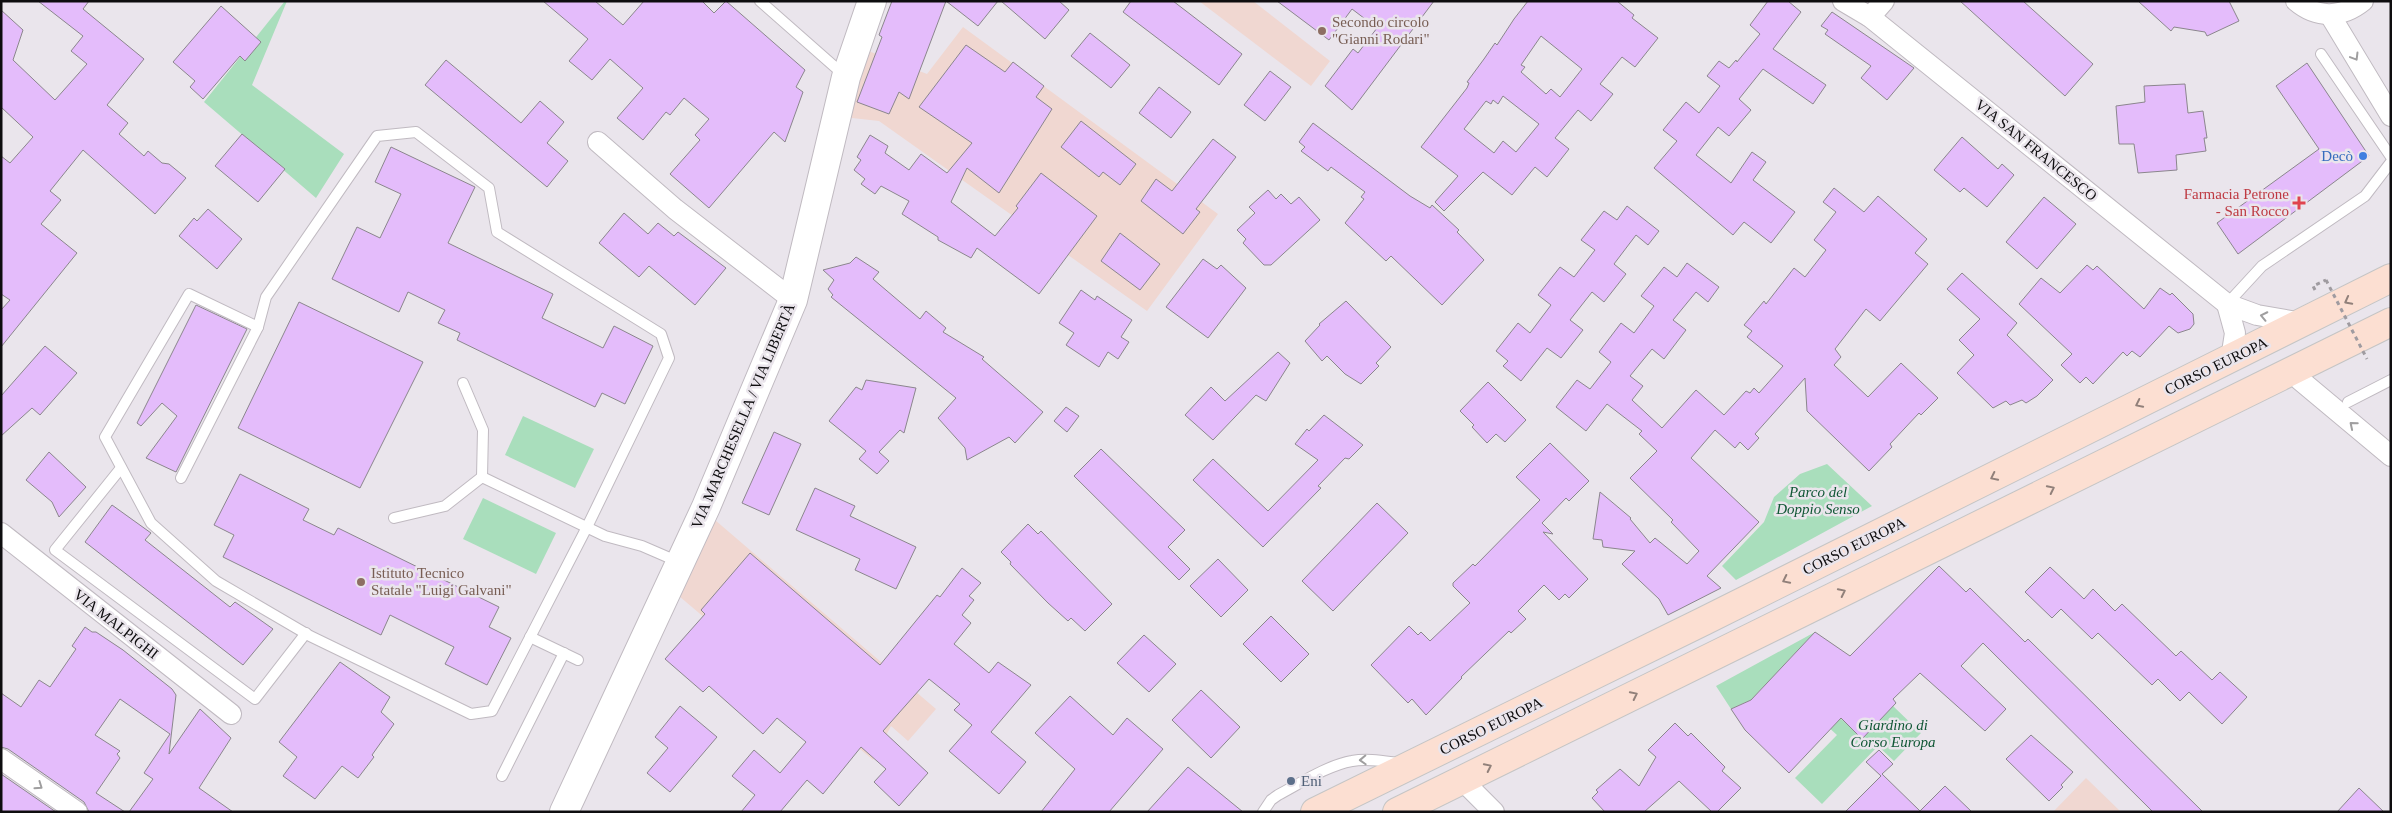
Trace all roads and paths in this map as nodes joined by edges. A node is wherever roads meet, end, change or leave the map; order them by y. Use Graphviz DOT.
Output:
graph roads {
  1 [pos="760,1"];
  2 [pos="872,1"];
  3 [pos="1842,1"];
  4 [pos="1884,1"];
  5 [pos="2296,1"];
  6 [pos="2363,1"];
  7 [pos="2330,15"];
  8 [pos="1870,17"];
  9 [pos="2321,54"];
  10 [pos="846,77"];
  11 [pos="2391,116"];
  12 [pos="598,142"];
  13 [pos="2391,157"];
  14 [pos="2391,162"];
  15 [pos="2391,278"];
  16 [pos="2326,280"];
  17 [pos="793,300"];
  18 [pos="2227,304"];
  19 [pos="2391,322"];
  20 [pos="2303,323"];
  21 [pos="258,327"];
  22 [pos="2231,359"];
  23 [pos="2367,359"];
  24 [pos="2295,368"];
  25 [pos="2391,380"];
  26 [pos="463,383"];
  27 [pos="2348,402"];
  28 [pos="2391,456"];
  29 [pos="121,468"];
  30 [pos="482,476"];
  31 [pos="181,478"];
  32 [pos="394,518"];
  33 [pos="587,527"];
  34 [pos="1,533"];
  35 [pos="680,563"];
  36 [pos="306,633"];
  37 [pos="530,637"];
  38 [pos="564,653"];
  39 [pos="578,660"];
  40 [pos="231,714"];
  41 [pos="1,759"];
  42 [pos="1411,765"];
  43 [pos="502,776"];
  44 [pos="1462,780"];
  45 [pos="77,812"];
  46 [pos="564,812"];
  47 [pos="1263,812"];
  48 [pos="1316,812"];
  49 [pos="1397,812"];
  50 [pos="1494,812"];
  1 -- 10 [label="lane"];
  2 -- 10 [label="street, VIA MARCHESELLA / VIA LIBERTÀ"];
  3 -- 8 [label="street, VIA SAN FRANCESCO"];
  4 -- 8 [label="street"];
  5 -- 7 [label="street"];
  6 -- 7 [label="street"];
  7 -- 11 [label="street, one-way"];
  8 -- 18 [label="street, VIA SAN FRANCESCO"];
  9 -- 13 [label="lane"];
  10 -- 17 [label="street, VIA MARCHESELLA / VIA LIBERTÀ"];
  12 -- 17 [label="street"];
  14 -- 18 [label="lane"];
  15 -- 20 [label="main road, CORSO EUROPA, one-way"];
  16 -- 23 [label="path, bridge"];
  17 -- 35 [label="street, VIA MARCHESELLA / VIA LIBERTÀ"];
  20 -- 18 [label="street, VIA SAN FRANCESCO, one-way"];
  18 -- 22 [label="street"];
  19 -- 24 [label="main road"];
  20 -- 22 [label="main road, CORSO EUROPA"];
  21 -- 29 [label="lane"];
  21 -- 31 [label="lane"];
  21 -- 33 [label="lane"];
  22 -- 42 [label="main road, CORSO EUROPA, one-way"];
  28 -- 24 [label="street, one-way"];
  44 -- 24 [label="main road, one-way"];
  25 -- 27 [label="lane"];
  26 -- 30 [label="lane"];
  29 -- 36 [label="lane"];
  29 -- 36 [label="lane"];
  30 -- 32 [label="lane"];
  30 -- 33 [label="lane"];
  33 -- 35 [label="lane"];
  33 -- 37 [label="lane"];
  34 -- 40 [label="street, VIA MALPIGHI"];
  35 -- 46 [label="street, VIA MARCHESELLA / VIA LIBERTÀ"];
  36 -- 37 [label="lane"];
  37 -- 38 [label="lane"];
  38 -- 39 [label="lane"];
  38 -- 43 [label="lane"];
  41 -- 45 [label="street, one-way"];
  42 -- 47 [label="lane, one-way"];
  42 -- 48 [label="main road, CORSO EUROPA"];
  44 -- 49 [label="main road"];
  44 -- 50 [label="street"];
}
